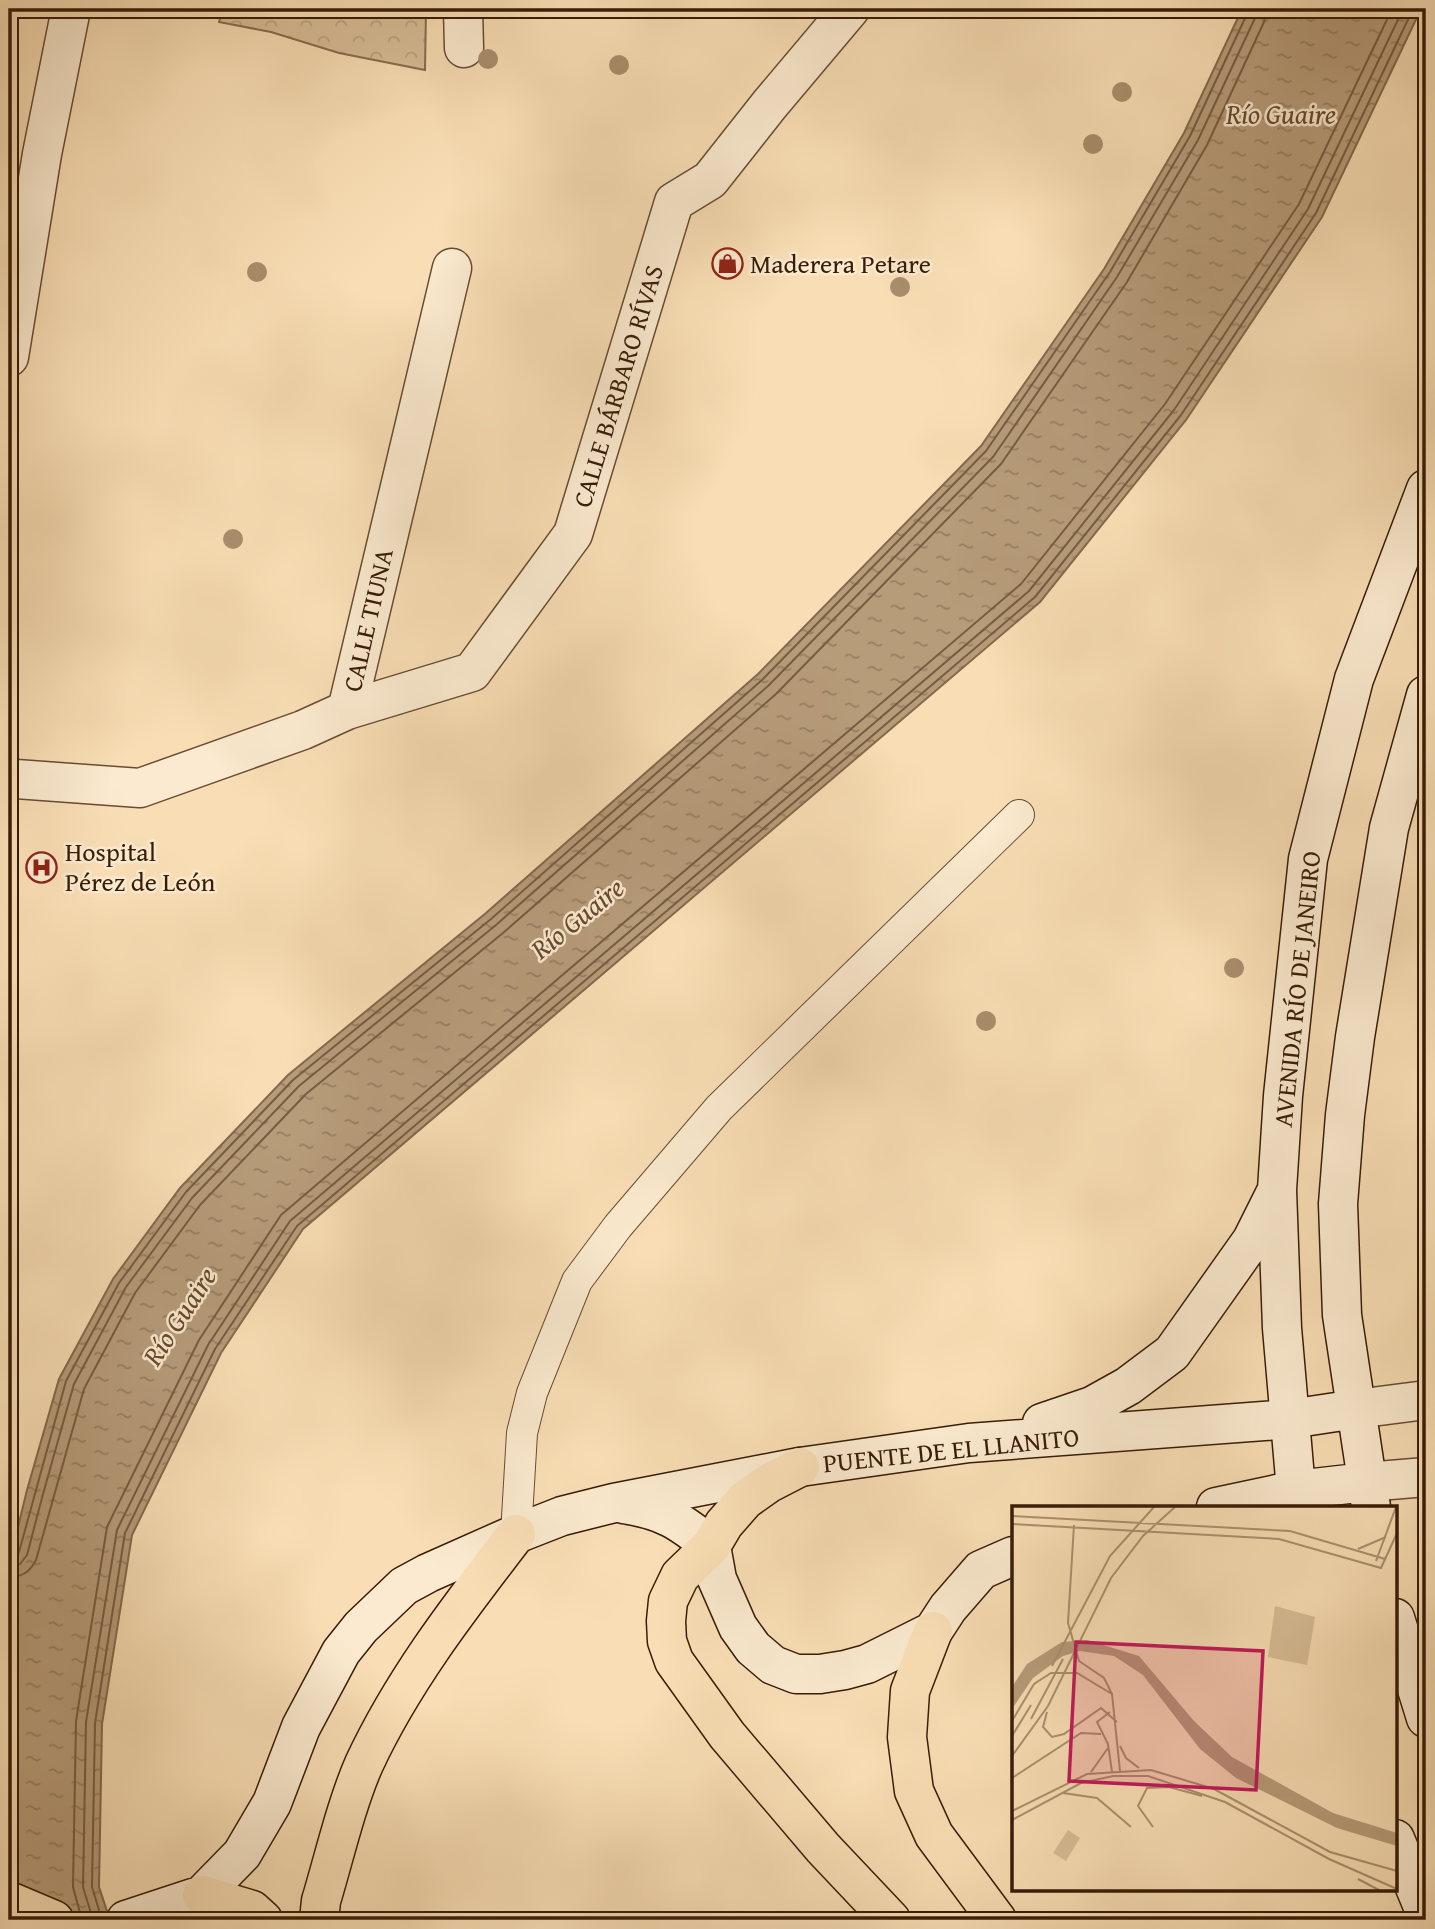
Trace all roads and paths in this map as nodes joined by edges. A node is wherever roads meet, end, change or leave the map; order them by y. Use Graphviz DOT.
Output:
graph roads {
  1 [pos="71,9"];
  2 [pos="463,9"];
  3 [pos="850,9"];
  4 [pos="464,48"];
  5 [pos="452,268"];
  6 [pos="9,357"];
  7 [pos="1426,489"];
  8 [pos="1426,695"];
  9 [pos="347,710"];
  10 [pos="9,777"];
  11 [pos="1019,815"];
  12 [pos="1277,1190"];
  13 [pos="1426,1400"];
  14 [pos="1356,1409"];
  15 [pos="1290,1419"];
  16 [pos="969,1443"];
  17 [pos="800,1467"];
  18 [pos="1426,1477"];
  19 [pos="1368,1495"];
  20 [pos="1298,1499"];
  21 [pos="614,1503"];
  22 [pos="1226,1506"];
  23 [pos="516,1534"];
  24 [pos="711,1545"];
  25 [pos="1012,1556"];
  26 [pos="1396,1621"];
  27 [pos="933,1631"];
  28 [pos="1426,1718"];
  29 [pos="1396,1841"];
  30 [pos="202,1895"];
  31 [pos="9,1901"];
  32 [pos="1426,1914"];
  33 [pos="54,1920"];
  34 [pos="127,1920"];
  35 [pos="263,1920"];
  36 [pos="319,1920"];
  37 [pos="891,1920"];
  38 [pos="997,1920"];
  1 -- 6 [label="street"];
  2 -- 4 [label="street"];
  3 -- 9 [label="street, CALLE BÁRBARO RÍVAS"];
  5 -- 9 [label="street, CALLE TIUNA"];
  7 -- 12 [label="street, AVENIDA RÍO DE JANEIRO"];
  8 -- 14 [label="street"];
  9 -- 10 [label="street, CALLE TIUNA"];
  11 -- 23 [label="lane"];
  12 -- 15 [label="street, AVENIDA RÍO DE JANEIRO"];
  12 -- 16 [label="street"];
  13 -- 14 [label="street, PUENTE DE EL LLANITO"];
  14 -- 15 [label="street, PUENTE DE EL LLANITO"];
  14 -- 19 [label="street"];
  15 -- 16 [label="street, PUENTE DE EL LLANITO"];
  15 -- 20 [label="street, AVENIDA RÍO DE JANEIRO"];
  16 -- 17 [label="street, PUENTE DE EL LLANITO"];
  17 -- 21 [label="street, PUENTE DE EL LLANITO"];
  17 -- 24 [label="highway"];
  18 -- 19 [label="street"];
  19 -- 20 [label="street"];
  20 -- 22 [label="street"];
  21 -- 23 [label="street, PUENTE DE EL LLANITO"];
  21 -- 24 [label="street, PUENTE DE EL LLANITO"];
  23 -- 30 [label="street, PUENTE DE EL LLANITO"];
  23 -- 36 [label="highway"];
  24 -- 27 [label="street"];
  24 -- 37 [label="highway"];
  25 -- 27 [label="street"];
  26 -- 28 [label="street"];
  27 -- 38 [label="highway"];
  29 -- 32 [label="street"];
  30 -- 34 [label="street, PUENTE DE EL LLANITO"];
  30 -- 35 [label="highway"];
  31 -- 33 [label="highway"];
}
